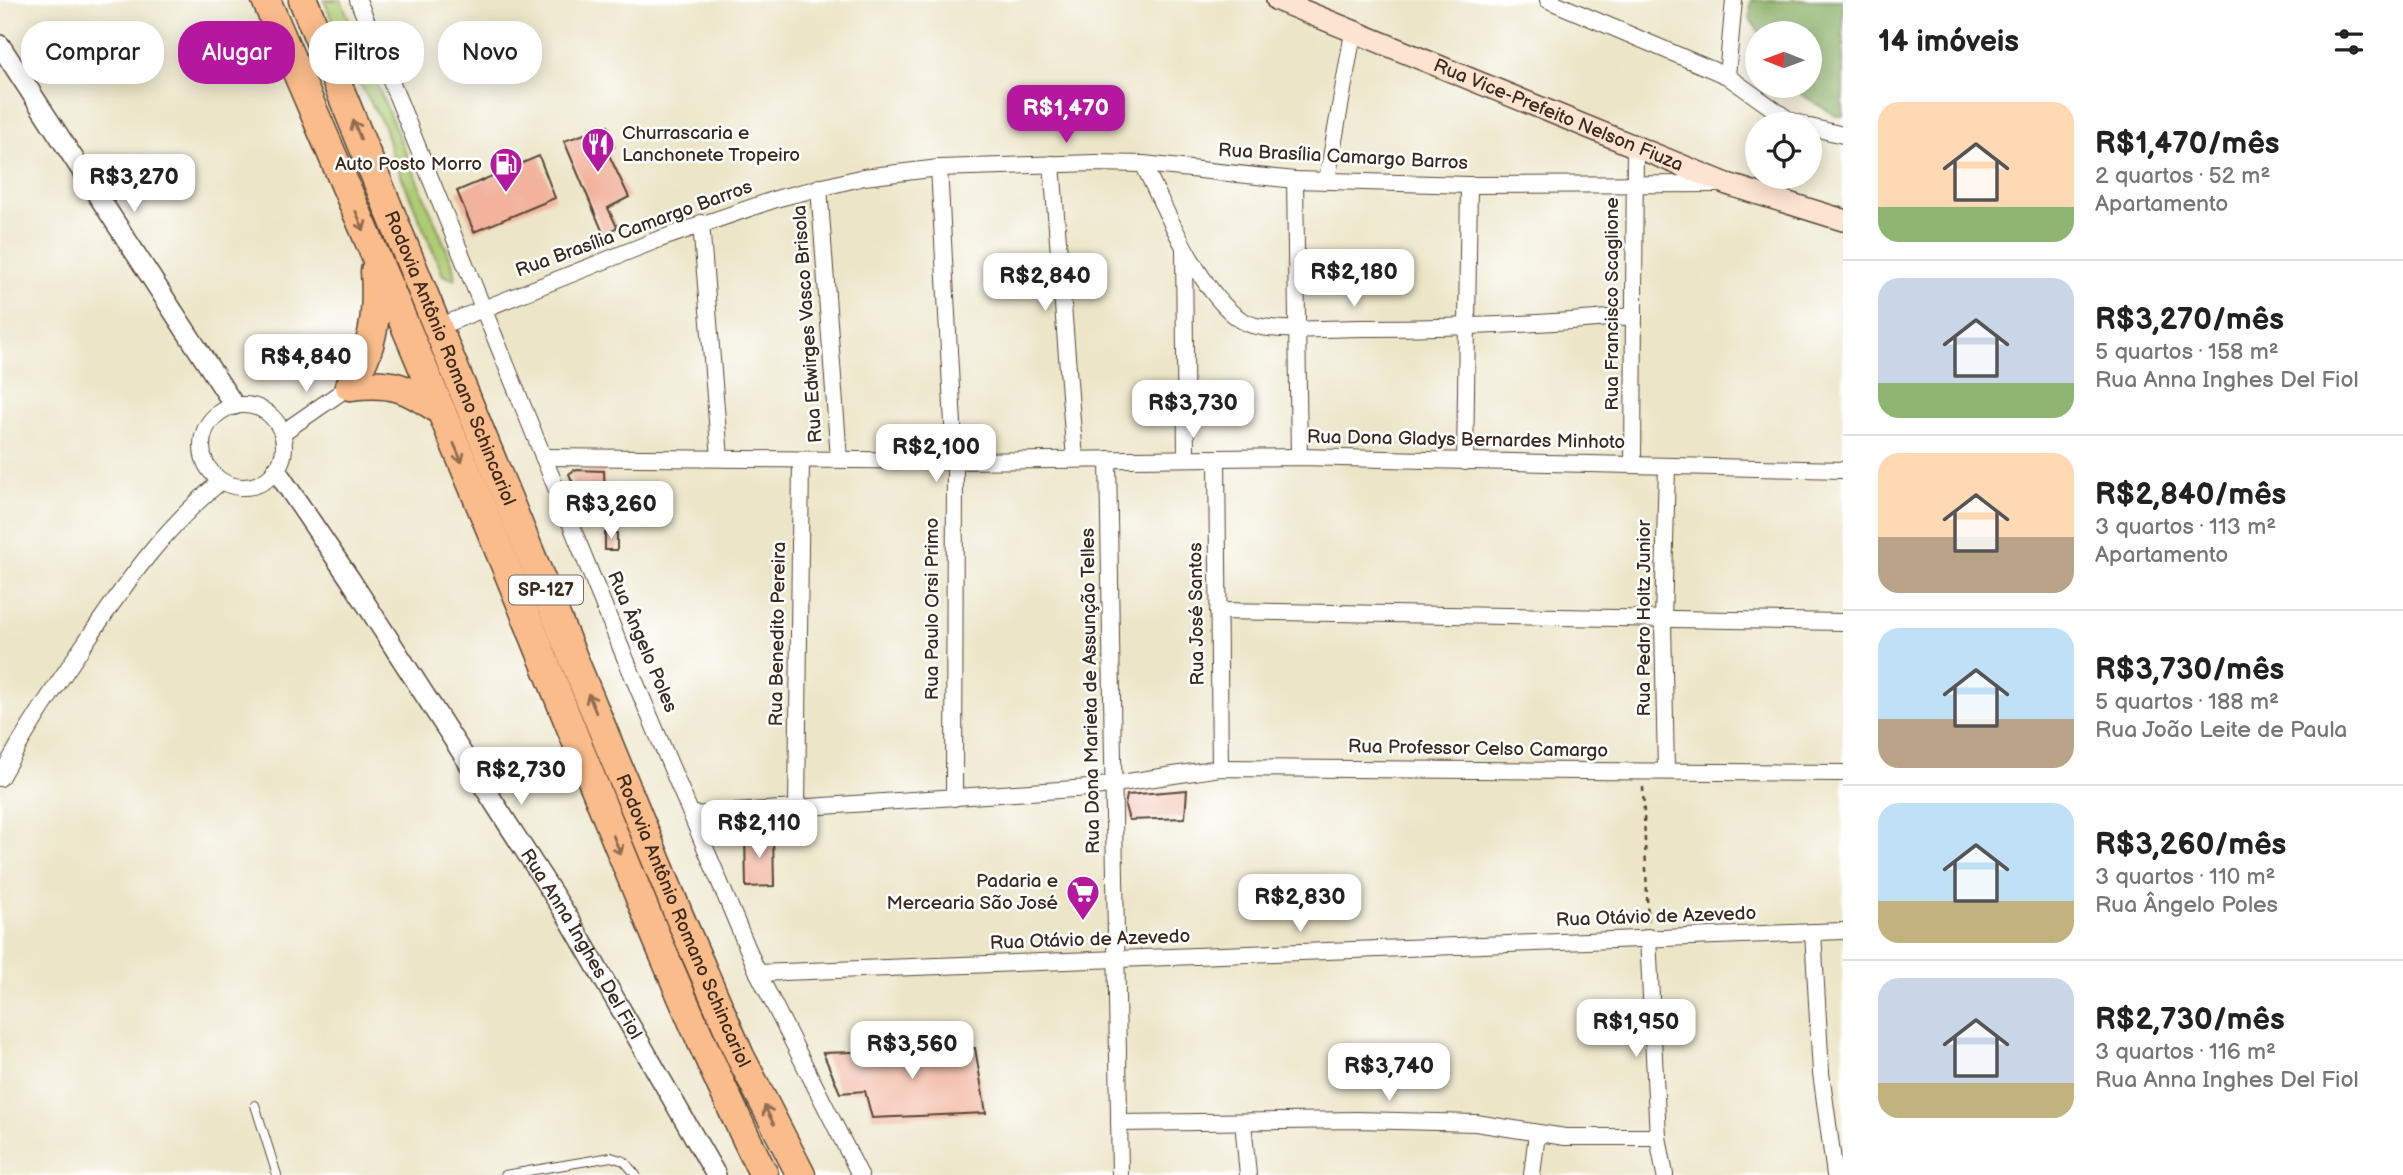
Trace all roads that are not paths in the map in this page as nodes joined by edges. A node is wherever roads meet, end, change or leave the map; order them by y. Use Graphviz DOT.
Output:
graph roads {
  1 [pos="266,0"];
  2 [pos="303,0"];
  3 [pos="358,0"];
  4 [pos="1548,0"];
  5 [pos="1734,0"];
  6 [pos="1287,2"];
  7 [pos="1353,33"];
  8 [pos="0,45"];
  9 [pos="1727,76"];
  10 [pos="1778,112"];
  11 [pos="1822,130"];
  12 [pos="1843,135"];
  13 [pos="1635,147"];
  14 [pos="1052,164"];
  15 [pos="1143,164"];
  16 [pos="939,168"];
  17 [pos="1294,180"];
  18 [pos="1327,180"];
  19 [pos="1633,184"];
  20 [pos="1700,184"];
  21 [pos="1727,184"];
  22 [pos="1469,185"];
  23 [pos="819,187"];
  24 [pos="1843,220"];
  25 [pos="701,223"];
  26 [pos="1184,248"];
  27 [pos="374,254"];
  28 [pos="484,308"];
  29 [pos="1634,316"];
  30 [pos="438,327"];
  31 [pos="1297,328"];
  32 [pos="1467,328"];
  33 [pos="350,386"];
  34 [pos="234,405"];
  35 [pos="441,411"];
  36 [pos="282,433"];
  37 [pos="543,457"];
  38 [pos="1299,457"];
  39 [pos="720,458"];
  40 [pos="1186,458"];
  41 [pos="839,459"];
  42 [pos="1075,459"];
  43 [pos="1108,459"];
  44 [pos="1217,459"];
  45 [pos="801,460"];
  46 [pos="954,461"];
  47 [pos="1465,461"];
  48 [pos="1633,466"];
  49 [pos="1667,466"];
  50 [pos="276,470"];
  51 [pos="1843,470"];
  52 [pos="221,481"];
  53 [pos="1218,611"];
  54 [pos="1663,621"];
  55 [pos="1843,622"];
  56 [pos="1220,768"];
  57 [pos="1666,771"];
  58 [pos="1843,773"];
  59 [pos="0,778"];
  60 [pos="1113,784"];
  61 [pos="954,798"];
  62 [pos="797,808"];
  63 [pos="692,815"];
  64 [pos="1843,931"];
  65 [pos="1813,932"];
  66 [pos="1648,937"];
  67 [pos="1116,960"];
  68 [pos="758,973"];
  69 [pos="255,1105"];
  70 [pos="1243,1122"];
  71 [pos="1119,1123"];
  72 [pos="1537,1133"];
  73 [pos="1658,1137"];
  74 [pos="755,1169"];
  75 [pos="277,1175"];
  76 [pos="505,1175"];
  77 [pos="636,1175"];
  78 [pos="716,1175"];
  79 [pos="801,1175"];
  80 [pos="860,1175"];
  81 [pos="1120,1175"];
  82 [pos="1248,1175"];
  83 [pos="1532,1175"];
  84 [pos="1665,1175"];
  85 [pos="1835,1175"];
  1 -- 27 [label="highway, Rodovia Antônio Romano Schincariol / SP-127, one-way"];
  30 -- 2 [label="highway, Rodovia Antônio Romano Schincariol / SP-127, one-way"];
  3 -- 28 [label="street, Rua Ângelo Poles"];
  4 -- 9 [label="street"];
  5 -- 9 [label="street"];
  6 -- 7 [label="main road, Rua Vice-Prefeito Nelson Fiuza"];
  7 -- 13 [label="main road, Rua Vice-Prefeito Nelson Fiuza"];
  7 -- 18 [label="street"];
  8 -- 34 [label="street"];
  9 -- 10 [label="street"];
  11 -- 12 [label="street"];
  13 -- 19 [label="street, Rua Francisco Scaglione"];
  13 -- 20 [label="street"];
  13 -- 21 [label="main road, Rua Vice-Prefeito Nelson Fiuza"];
  14 -- 15 [label="street, Rua Brasília Camargo Barros"];
  14 -- 16 [label="street, Rua Brasília Camargo Barros"];
  14 -- 42 [label="street"];
  15 -- 17 [label="street, Rua Brasília Camargo Barros"];
  15 -- 26 [label="street"];
  16 -- 23 [label="street, Rua Brasília Camargo Barros"];
  16 -- 46 [label="street, Rua Paulo Orsi Primo"];
  17 -- 18 [label="street, Rua Brasília Camargo Barros"];
  17 -- 31 [label="street"];
  18 -- 22 [label="street, Rua Brasília Camargo Barros"];
  19 -- 20 [label="street, Rua Brasília Camargo Barros"];
  19 -- 22 [label="street, Rua Brasília Camargo Barros"];
  19 -- 29 [label="street, Rua Francisco Scaglione"];
  20 -- 21 [label="street, Rua Brasília Camargo Barros"];
  21 -- 24 [label="main road, Rua Vice-Prefeito Nelson Fiuza"];
  22 -- 32 [label="street"];
  23 -- 25 [label="street, Rua Brasília Camargo Barros"];
  23 -- 41 [label="street, Rua Edwirges Vasco Brisola"];
  25 -- 28 [label="street, Rua Brasília Camargo Barros"];
  25 -- 39 [label="street"];
  26 -- 31 [label="street"];
  26 -- 40 [label="street"];
  27 -- 33 [label="highway"];
  27 -- 35 [label="highway, Rodovia Antônio Romano Schincariol / SP-127"];
  28 -- 30 [label="street, Rua Brasília Camargo Barros"];
  28 -- 37 [label="street, Rua Ângelo Poles"];
  29 -- 32 [label="street"];
  29 -- 48 [label="street, Rua Francisco Scaglione"];
  79 -- 30 [label="highway, Rodovia Antônio Romano Schincariol / SP-127, one-way"];
  31 -- 32 [label="street"];
  31 -- 38 [label="street"];
  32 -- 47 [label="street"];
  33 -- 35 [label="highway"];
  33 -- 36 [label="street"];
  34 -- 36 [label="street"];
  34 -- 52 [label="street"];
  35 -- 74 [label="highway, Rodovia Antônio Romano Schincariol / SP-127, one-way"];
  36 -- 50 [label="street"];
  37 -- 39 [label="street, Rua Dona Gladys Bernardes Minhoto"];
  37 -- 63 [label="street, Rua Ângelo Poles"];
  38 -- 44 [label="street, Rua Dona Gladys Bernardes Minhoto"];
  38 -- 47 [label="street, Rua Dona Gladys Bernardes Minhoto"];
  39 -- 45 [label="street, Rua Dona Gladys Bernardes Minhoto"];
  40 -- 43 [label="street, Rua Dona Gladys Bernardes Minhoto"];
  40 -- 44 [label="street, Rua Dona Gladys Bernardes Minhoto"];
  41 -- 45 [label="street, Rua Dona Gladys Bernardes Minhoto"];
  41 -- 46 [label="street, Rua Dona Gladys Bernardes Minhoto"];
  42 -- 43 [label="street, Rua Dona Gladys Bernardes Minhoto"];
  42 -- 46 [label="street, Rua Dona Gladys Bernardes Minhoto"];
  43 -- 60 [label="street, Rua Dona Marieta de Assunção Telles"];
  44 -- 53 [label="street, Rua José Santos"];
  45 -- 62 [label="street, Rua Benedito Pereira"];
  46 -- 61 [label="street, Rua Paulo Orsi Primo"];
  47 -- 48 [label="street, Rua Dona Gladys Bernardes Minhoto"];
  48 -- 49 [label="street, Rua Dona Gladys Bernardes Minhoto"];
  49 -- 51 [label="street, Rua Dona Gladys Bernardes Minhoto"];
  49 -- 54 [label="street, Rua Pedro Holtz Junior"];
  50 -- 52 [label="street"];
  50 -- 78 [label="street, Rua Anna Inghes Del Fiol"];
  52 -- 59 [label="street"];
  53 -- 54 [label="street"];
  53 -- 56 [label="street, Rua José Santos"];
  54 -- 55 [label="street"];
  54 -- 57 [label="street, Rua Pedro Holtz Junior"];
  56 -- 57 [label="street, Rua Professor Celso Camargo"];
  56 -- 60 [label="street, Rua Professor Celso Camargo"];
  57 -- 58 [label="street, Rua Professor Celso Camargo"];
  60 -- 61 [label="street, Rua Professor Celso Camargo"];
  60 -- 67 [label="street, Rua Dona Marieta de Assunção Telles"];
  61 -- 62 [label="street, Rua Professor Celso Camargo"];
  62 -- 63 [label="street, Rua Professor Celso Camargo"];
  63 -- 68 [label="street, Rua Ângelo Poles"];
  64 -- 65 [label="street, Rua Otávio de Azevedo"];
  65 -- 66 [label="street, Rua Otávio de Azevedo"];
  65 -- 85 [label="street"];
  66 -- 67 [label="street, Rua Otávio de Azevedo"];
  66 -- 73 [label="street"];
  67 -- 68 [label="street, Rua Otávio de Azevedo"];
  67 -- 71 [label="street, Rua Dona Marieta de Assunção Telles"];
  68 -- 80 [label="street, Rua Ângelo Poles"];
  69 -- 75 [label="lane"];
  70 -- 71 [label="street"];
  70 -- 72 [label="street"];
  70 -- 82 [label="street"];
  71 -- 81 [label="street, Rua Dona Marieta de Assunção Telles"];
  72 -- 73 [label="street"];
  72 -- 83 [label="street"];
  73 -- 84 [label="street"];
  76 -- 77 [label="lane"];
}
